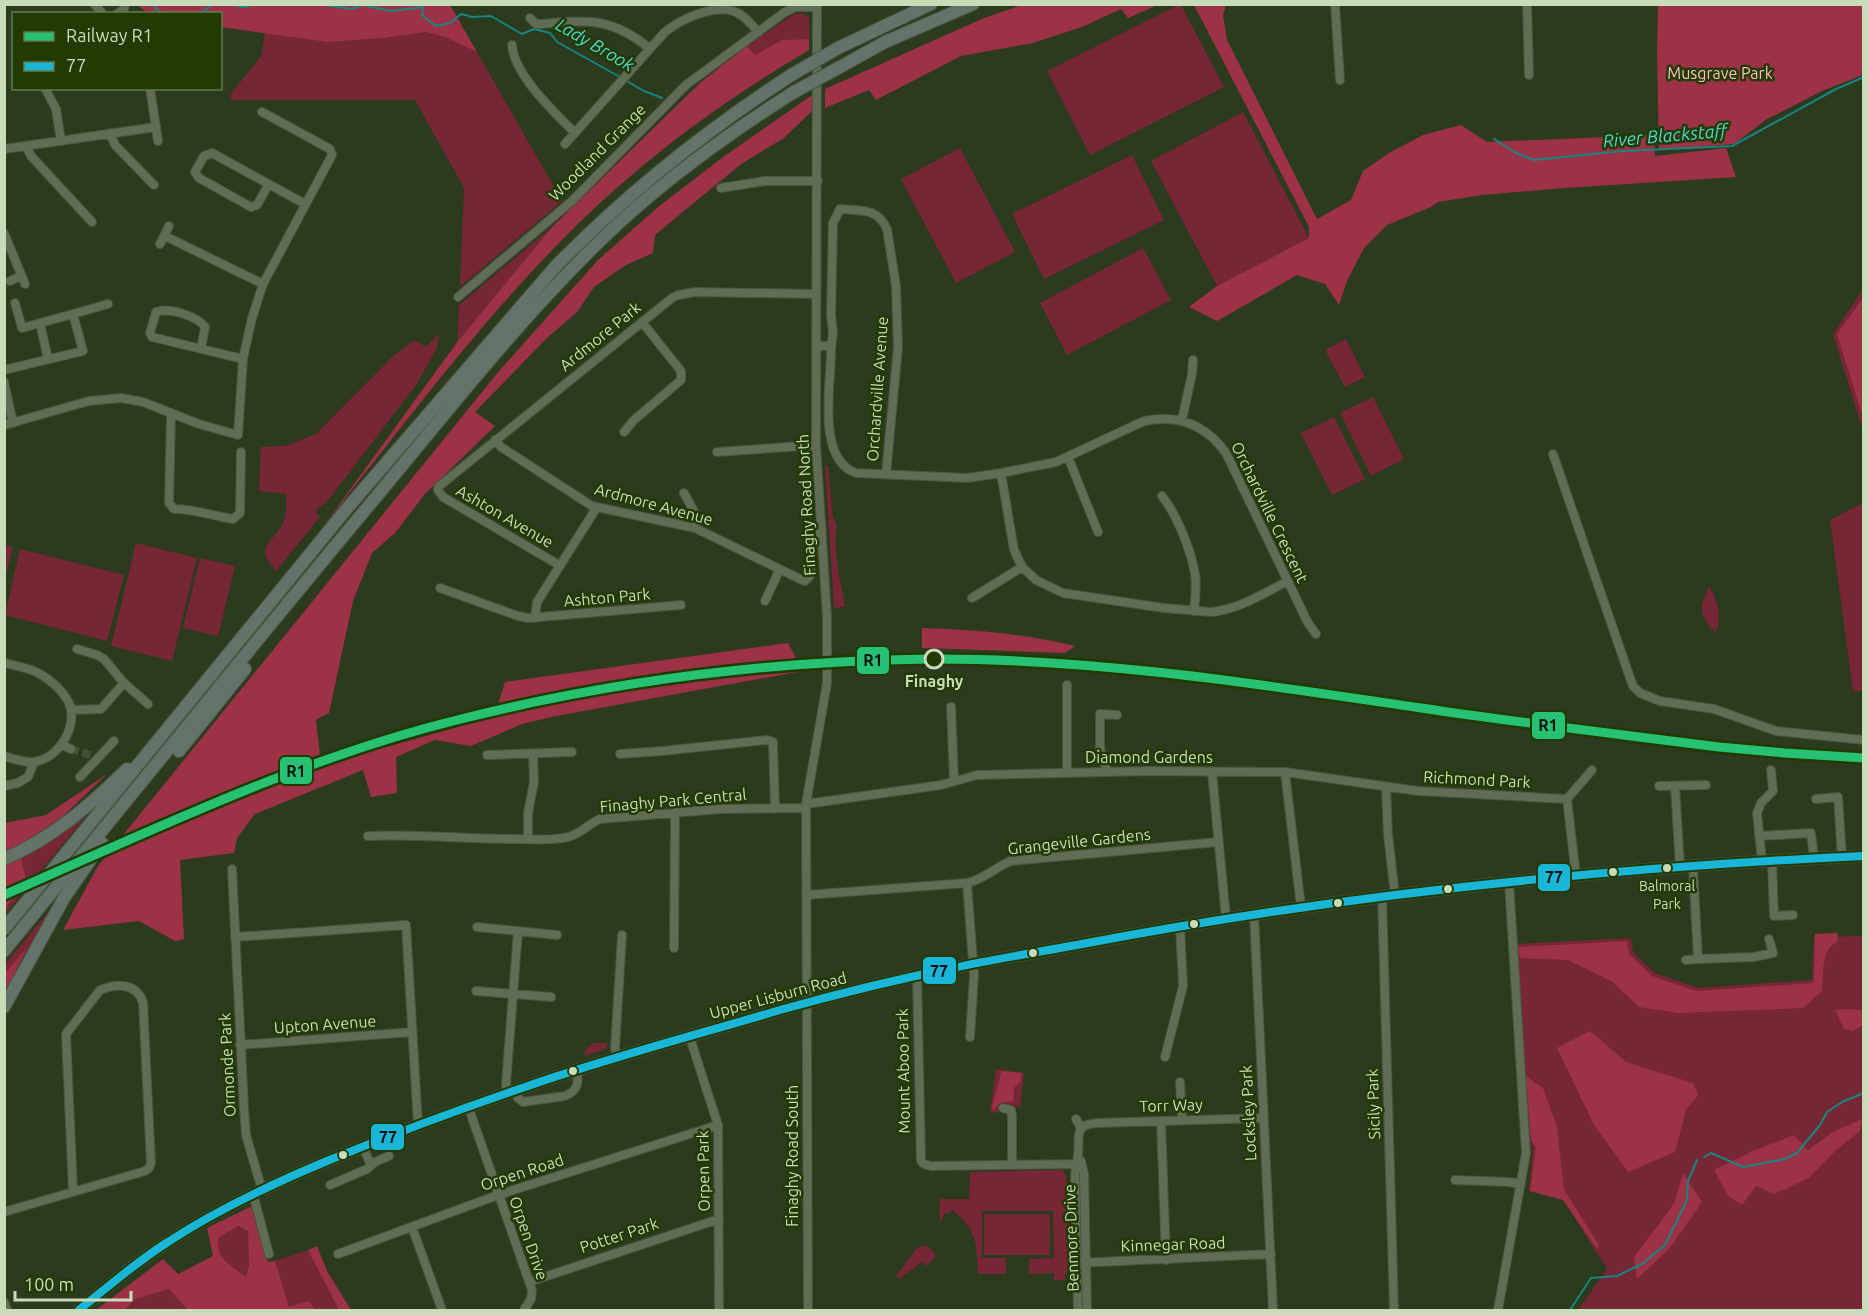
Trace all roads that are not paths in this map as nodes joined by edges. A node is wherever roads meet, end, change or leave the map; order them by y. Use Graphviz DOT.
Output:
graph roads {
  1 [pos="931,4"];
  2 [pos="973,4"];
  3 [pos="1335,4"];
  4 [pos="1527,4"];
  5 [pos="817,6"];
  6 [pos="530,18"];
  7 [pos="759,32"];
  8 [pos="512,45"];
  9 [pos="650,49"];
  10 [pos="1529,75"];
  11 [pos="1340,80"];
  12 [pos="46,90"];
  13 [pos="150,90"];
  14 [pos="262,112"];
  15 [pos="156,127"];
  16 [pos="575,133"];
  17 [pos="110,134"];
  18 [pos="61,141"];
  19 [pos="158,141"];
  20 [pos="565,144"];
  21 [pos="26,146"];
  22 [pos="4,149"];
  23 [pos="818,181"];
  24 [pos="269,184"];
  25 [pos="154,185"];
  26 [pos="722,188"];
  27 [pos="305,204"];
  28 [pos="92,222"];
  29 [pos="169,226"];
  30 [pos="4,232"];
  31 [pos="165,236"];
  32 [pos="160,244"];
  33 [pos="10,281"];
  34 [pos="262,284"];
  35 [pos="816,294"];
  36 [pos="458,297"];
  37 [pos="15,303"];
  38 [pos="108,304"];
  39 [pos="73,314"];
  40 [pos="642,322"];
  41 [pos="40,323"];
  42 [pos="816,345"];
  43 [pos="831,348"];
  44 [pos="201,349"];
  45 [pos="48,359"];
  46 [pos="243,359"];
  47 [pos="1192,360"];
  48 [pos="4,370"];
  49 [pos="4,382"];
  50 [pos="171,414"];
  51 [pos="1182,420"];
  52 [pos="9,424"];
  53 [pos="624,432"];
  54 [pos="495,440"];
  55 [pos="816,445"];
  56 [pos="717,452"];
  57 [pos="1552,454"];
  58 [pos="1068,457"];
  59 [pos="244,458"];
  60 [pos="1001,473"];
  61 [pos="886,474"];
  62 [pos="438,490"];
  63 [pos="684,493"];
  64 [pos="1162,496"];
  65 [pos="597,507"];
  66 [pos="695,528"];
  67 [pos="822,530"];
  68 [pos="1098,531"];
  69 [pos="560,565"];
  70 [pos="319,566"];
  71 [pos="1022,567"];
  72 [pos="780,569"];
  73 [pos="1288,581"];
  74 [pos="440,588"];
  75 [pos="972,598"];
  76 [pos="765,601"];
  77 [pos="681,605"];
  78 [pos="1194,611"];
  79 [pos="535,618"];
  80 [pos="1316,634"];
  81 [pos="77,650"];
  82 [pos="4,663"];
  83 [pos="124,683"];
  84 [pos="1066,685"];
  85 [pos="148,704"];
  86 [pos="951,707"];
  87 [pos="71,710"];
  88 [pos="1117,715"];
  89 [pos="166,729"];
  90 [pos="1863,740"];
  91 [pos="114,741"];
  92 [pos="572,752"];
  93 [pos="533,754"];
  94 [pos="620,754"];
  95 [pos="487,755"];
  96 [pos="4,756"];
  97 [pos="34,762"];
  98 [pos="1592,770"];
  99 [pos="1771,770"];
  100 [pos="1106,772"];
  101 [pos="1212,772"];
  102 [pos="1285,772"];
  103 [pos="1067,773"];
  104 [pos="80,777"];
  105 [pos="954,780"];
  106 [pos="1706,785"];
  107 [pos="4,786"];
  108 [pos="1659,786"];
  109 [pos="1675,786"];
  110 [pos="1386,788"];
  111 [pos="1567,799"];
  112 [pos="1816,800"];
  113 [pos="806,806"];
  114 [pos="775,809"];
  115 [pos="675,812"];
  116 [pos="368,836"];
  117 [pos="1759,836"];
  118 [pos="528,839"];
  119 [pos="1218,842"];
  120 [pos="1863,856"];
  121 [pos="1842,857"];
  122 [pos="1814,858"];
  123 [pos="4,859"];
  124 [pos="1767,861"];
  125 [pos="1680,867"];
  126 [pos="1693,867"];
  127 [pos="232,869"];
  128 [pos="1576,876"];
  129 [pos="1509,882"];
  130 [pos="968,884"];
  131 [pos="806,895"];
  132 [pos="1395,895"];
  133 [pos="1382,896"];
  134 [pos="1301,907"];
  135 [pos="1254,914"];
  136 [pos="1793,915"];
  137 [pos="1226,918"];
  138 [pos="1180,926"];
  139 [pos="477,927"];
  140 [pos="4,929"];
  141 [pos="518,931"];
  142 [pos="557,935"];
  143 [pos="622,935"];
  144 [pos="235,937"];
  145 [pos="1769,939"];
  146 [pos="674,948"];
  147 [pos="4,951"];
  148 [pos="1698,959"];
  149 [pos="1686,960"];
  150 [pos="972,964"];
  151 [pos="917,976"];
  152 [pos="476,991"];
  153 [pos="513,994"];
  154 [pos="551,997"];
  155 [pos="806,1002"];
  156 [pos="4,1007"];
  157 [pos="412,1032"];
  158 [pos="689,1035"];
  159 [pos="970,1037"];
  160 [pos="240,1045"];
  161 [pos="617,1057"];
  162 [pos="1166,1057"];
  163 [pos="576,1069"];
  164 [pos="1183,1086"];
  165 [pos="511,1091"];
  166 [pos="468,1106"];
  167 [pos="1003,1108"];
  168 [pos="1263,1118"];
  169 [pos="1076,1119"];
  170 [pos="1182,1120"];
  171 [pos="1161,1121"];
  172 [pos="418,1125"];
  173 [pos="718,1125"];
  174 [pos="1081,1128"];
  175 [pos="363,1146"];
  176 [pos="389,1156"];
  177 [pos="1079,1161"];
  178 [pos="371,1165"];
  179 [pos="1012,1165"];
  180 [pos="1455,1180"];
  181 [pos="1521,1184"];
  182 [pos="330,1185"];
  183 [pos="73,1191"];
  184 [pos="258,1192"];
  185 [pos="498,1195"];
  186 [pos="4,1212"];
  187 [pos="719,1219"];
  188 [pos="412,1227"];
  189 [pos="269,1254"];
  190 [pos="338,1254"];
  191 [pos="1271,1254"];
  192 [pos="1166,1260"];
  193 [pos="1081,1263"];
  194 [pos="529,1282"];
  195 [pos="4,1302"];
  196 [pos="7,1311"];
  197 [pos="79,1311"];
  198 [pos="442,1311"];
  199 [pos="524,1311"];
  200 [pos="719,1311"];
  201 [pos="808,1311"];
  202 [pos="1078,1311"];
  203 [pos="1087,1311"];
  204 [pos="1273,1311"];
  205 [pos="1394,1311"];
  206 [pos="1498,1311"];
  1 -- 89 [label="highway, bridge"];
  2 -- 70 [label="highway, bridge"];
  3 -- 11 [label="street"];
  4 -- 10 [label="street"];
  5 -- 7 [label="street, Woodland Grange"];
  5 -- 23 [label="street, Finaghy Road North"];
  6 -- 9 [label="street"];
  7 -- 9 [label="street, Woodland Grange"];
  7 -- 36 [label="street, Woodland Grange"];
  8 -- 16 [label="street, Woodland Grange"];
  9 -- 16 [label="street, Woodland Grange"];
  12 -- 18 [label="street"];
  13 -- 15 [label="street"];
  14 -- 27 [label="street"];
  15 -- 17 [label="street"];
  15 -- 19 [label="street"];
  16 -- 20 [label="street, Woodland Grange"];
  17 -- 18 [label="street"];
  17 -- 25 [label="street"];
  18 -- 21 [label="street"];
  21 -- 22 [label="street"];
  21 -- 28 [label="street"];
  23 -- 26 [label="street"];
  23 -- 35 [label="street, Finaghy Road North"];
  24 -- 24 [label="street"];
  24 -- 27 [label="street"];
  27 -- 34 [label="street"];
  29 -- 31 [label="street"];
  30 -- 33 [label="street"];
  31 -- 32 [label="street"];
  31 -- 34 [label="street"];
  34 -- 46 [label="street"];
  35 -- 40 [label="street, Ardmore Park"];
  35 -- 42 [label="street, Finaghy Road North"];
  37 -- 41 [label="street"];
  38 -- 39 [label="street"];
  39 -- 41 [label="street"];
  39 -- 45 [label="street"];
  40 -- 53 [label="street"];
  40 -- 54 [label="street, Ardmore Park"];
  41 -- 45 [label="street"];
  42 -- 43 [label="street"];
  42 -- 55 [label="street, Finaghy Road North"];
  43 -- 61 [label="street, Orchardville Avenue"];
  43 -- 61 [label="street, Orchardville Avenue"];
  44 -- 44 [label="street"];
  44 -- 46 [label="street"];
  45 -- 48 [label="street"];
  46 -- 50 [label="street"];
  47 -- 51 [label="street"];
  49 -- 52 [label="street"];
  50 -- 52 [label="street"];
  50 -- 59 [label="street"];
  51 -- 58 [label="street, Orchardville Crescent"];
  51 -- 73 [label="street, Orchardville Crescent"];
  54 -- 62 [label="street, Ardmore Park"];
  54 -- 65 [label="street, Ardmore Avenue"];
  55 -- 56 [label="street"];
  55 -- 67 [label="street, Finaghy Road North"];
  57 -- 90 [label="street"];
  58 -- 60 [label="street, Orchardville Crescent"];
  58 -- 68 [label="street"];
  60 -- 61 [label="street, Orchardville Crescent"];
  60 -- 71 [label="street"];
  62 -- 69 [label="street, Ashton Avenue"];
  63 -- 66 [label="street"];
  64 -- 78 [label="street"];
  65 -- 66 [label="street, Ardmore Avenue"];
  65 -- 69 [label="street, Ashton Park"];
  66 -- 72 [label="street, Ardmore Avenue"];
  67 -- 72 [label="street, Ardmore Avenue"];
  67 -- 113 [label="street, Finaghy Road North"];
  69 -- 79 [label="street, Ashton Park"];
  70 -- 147 [label="highway"];
  70 -- 156 [label="highway"];
  71 -- 75 [label="street"];
  71 -- 78 [label="street"];
  72 -- 76 [label="street"];
  73 -- 78 [label="street"];
  73 -- 80 [label="street, Orchardville Crescent"];
  74 -- 79 [label="street, Ashton Park"];
  77 -- 79 [label="street, Ashton Park"];
  81 -- 83 [label="street"];
  82 -- 87 [label="street"];
  83 -- 85 [label="street"];
  83 -- 87 [label="street"];
  84 -- 103 [label="street"];
  86 -- 105 [label="street"];
  87 -- 97 [label="street"];
  88 -- 100 [label="street"];
  89 -- 123 [label="highway"];
  89 -- 140 [label="highway"];
  91 -- 104 [label="street"];
  92 -- 93 [label="street"];
  93 -- 95 [label="street"];
  93 -- 118 [label="street"];
  94 -- 114 [label="street"];
  96 -- 97 [label="street"];
  97 -- 107 [label="street"];
  98 -- 111 [label="street"];
  99 -- 117 [label="street"];
  100 -- 101 [label="street, Diamond Gardens"];
  100 -- 103 [label="street, Diamond Gardens"];
  101 -- 102 [label="street, Diamond Gardens"];
  101 -- 119 [label="street"];
  102 -- 110 [label="street, Diamond Gardens"];
  102 -- 134 [label="street"];
  103 -- 105 [label="street, Diamond Gardens"];
  105 -- 113 [label="street, Diamond Gardens"];
  106 -- 109 [label="street"];
  108 -- 109 [label="street"];
  109 -- 125 [label="street"];
  110 -- 111 [label="street, Richmond Park"];
  110 -- 132 [label="street"];
  111 -- 128 [label="street"];
  112 -- 121 [label="street"];
  113 -- 114 [label="street, Finaghy Park Central"];
  113 -- 131 [label="street, Finaghy Road North"];
  114 -- 115 [label="street, Finaghy Park Central"];
  115 -- 118 [label="street, Finaghy Park Central"];
  115 -- 146 [label="street"];
  116 -- 118 [label="street, Finaghy Park Central"];
  117 -- 122 [label="street"];
  117 -- 124 [label="street"];
  119 -- 130 [label="street, Grangeville Gardens"];
  119 -- 137 [label="street"];
  120 -- 121 [label="main road, Upper Lisburn Road"];
  121 -- 122 [label="main road, Upper Lisburn Road"];
  122 -- 124 [label="main road, Upper Lisburn Road"];
  124 -- 126 [label="main road, Upper Lisburn Road"];
  124 -- 136 [label="street"];
  125 -- 126 [label="main road, Upper Lisburn Road"];
  125 -- 128 [label="main road, Upper Lisburn Road"];
  126 -- 148 [label="street"];
  127 -- 144 [label="street, Ormonde Park"];
  128 -- 129 [label="main road, Upper Lisburn Road"];
  129 -- 132 [label="main road, Upper Lisburn Road"];
  129 -- 181 [label="street"];
  130 -- 131 [label="street, Grangeville Gardens"];
  130 -- 150 [label="street"];
  131 -- 155 [label="street, Finaghy Road North"];
  132 -- 133 [label="main road, Upper Lisburn Road"];
  133 -- 134 [label="main road, Upper Lisburn Road"];
  133 -- 205 [label="street, Sicily Park"];
  134 -- 135 [label="main road, Upper Lisburn Road"];
  135 -- 137 [label="main road, Upper Lisburn Road"];
  135 -- 168 [label="street, Locksley Park"];
  137 -- 138 [label="main road, Upper Lisburn Road"];
  138 -- 150 [label="main road, Upper Lisburn Road"];
  138 -- 162 [label="street"];
  139 -- 141 [label="street"];
  141 -- 142 [label="street"];
  141 -- 153 [label="street"];
  143 -- 161 [label="street"];
  144 -- 157 [label="street"];
  144 -- 160 [label="street, Ormonde Park"];
  145 -- 148 [label="street"];
  148 -- 149 [label="street"];
  150 -- 151 [label="main road, Upper Lisburn Road"];
  150 -- 159 [label="street"];
  151 -- 155 [label="main road, Upper Lisburn Road"];
  151 -- 179 [label="street, Mount Aboo Park"];
  152 -- 153 [label="street"];
  153 -- 154 [label="street"];
  153 -- 165 [label="street"];
  155 -- 158 [label="main road, Upper Lisburn Road"];
  155 -- 201 [label="street, Finaghy Road South"];
  157 -- 160 [label="street, Upton Avenue"];
  157 -- 172 [label="street"];
  158 -- 161 [label="main road, Upper Lisburn Road"];
  158 -- 173 [label="street, Orpen Park"];
  160 -- 184 [label="street, Ormonde Park"];
  161 -- 163 [label="main road, Upper Lisburn Road"];
  163 -- 165 [label="main road, Upper Lisburn Road"];
  163 -- 165 [label="street"];
  164 -- 170 [label="street"];
  165 -- 166 [label="main road, Upper Lisburn Road"];
  166 -- 172 [label="main road, Upper Lisburn Road"];
  166 -- 185 [label="street, Orpen Drive"];
  167 -- 179 [label="street"];
  168 -- 170 [label="street, Torr Way"];
  168 -- 191 [label="street, Locksley Park"];
  169 -- 174 [label="street"];
  170 -- 171 [label="street, Torr Way"];
  171 -- 174 [label="street, Torr Way"];
  171 -- 192 [label="street"];
  172 -- 175 [label="main road, Upper Lisburn Road"];
  173 -- 185 [label="street, Orpen Road"];
  173 -- 187 [label="street, Orpen Park"];
  174 -- 177 [label="street"];
  175 -- 178 [label="street"];
  175 -- 184 [label="main road, Upper Lisburn Road"];
  176 -- 178 [label="street"];
  177 -- 179 [label="street"];
  177 -- 193 [label="street, Benmore Drive"];
  178 -- 182 [label="street"];
  180 -- 181 [label="street"];
  181 -- 206 [label="street"];
  183 -- 183 [label="street"];
  183 -- 186 [label="street"];
  184 -- 189 [label="street, Ormonde Park"];
  184 -- 197 [label="main road, Upper Lisburn Road"];
  185 -- 188 [label="street, Orpen Road"];
  185 -- 194 [label="street, Orpen Drive"];
  187 -- 194 [label="street, Potter Park"];
  187 -- 200 [label="street, Orpen Park"];
  188 -- 190 [label="street, Orpen Road"];
  188 -- 198 [label="street"];
  191 -- 192 [label="street, Kinnegar Road"];
  191 -- 204 [label="street, Locksley Park"];
  192 -- 193 [label="street, Kinnegar Road"];
  193 -- 202 [label="street, Benmore Drive"];
  193 -- 203 [label="street, Benmore Drive"];
  194 -- 199 [label="street, Orpen Drive"];
  195 -- 196 [label="street"];
}
